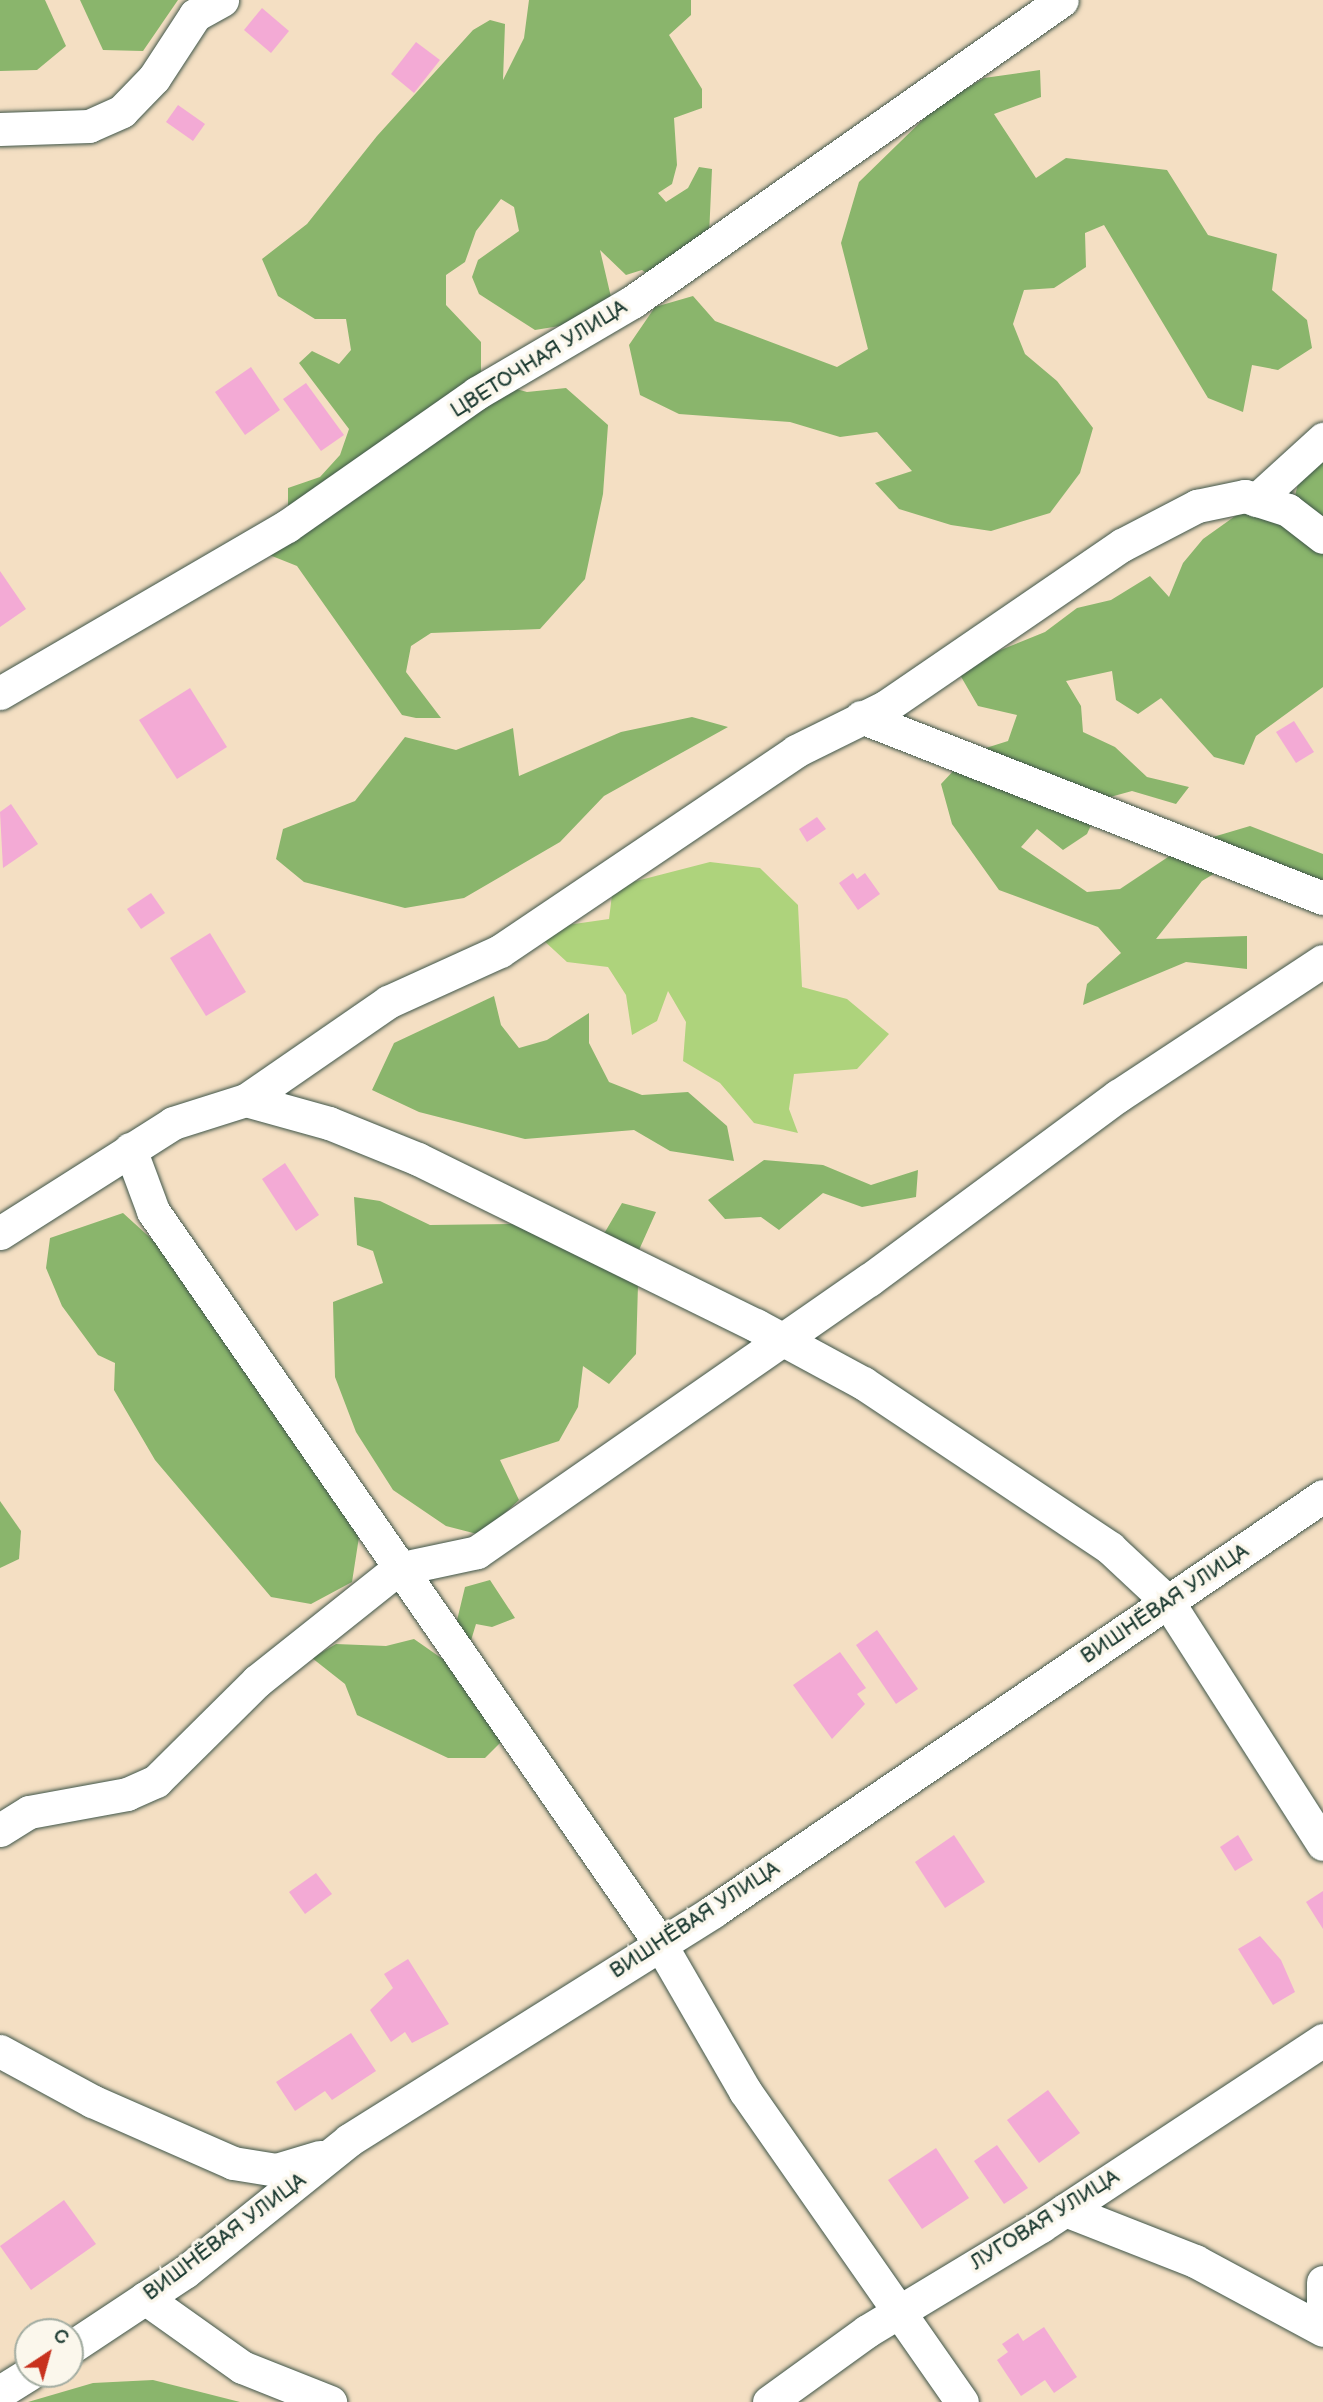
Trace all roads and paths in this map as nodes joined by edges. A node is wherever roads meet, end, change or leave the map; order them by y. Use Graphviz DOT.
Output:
graph roads {
  1 [pos="222,0"];
  2 [pos="1062,0"];
  3 [pos="0,129"];
  4 [pos="1323,439"];
  5 [pos="1256,500"];
  6 [pos="1323,537"];
  7 [pos="0,693"];
  8 [pos="862,717"];
  9 [pos="1323,898"];
  10 [pos="1323,961"];
  11 [pos="246,1100"];
  12 [pos="130,1149"];
  13 [pos="4,1223"];
  14 [pos="779,1338"];
  15 [pos="1323,1496"];
  16 [pos="398,1569"];
  17 [pos="1168,1602"];
  18 [pos="0,1830"];
  19 [pos="1323,1844"];
  20 [pos="659,1942"];
  21 [pos="1323,2039"];
  22 [pos="0,2051"];
  23 [pos="349,2140"];
  24 [pos="1065,2210"];
  25 [pos="1323,2282"];
  26 [pos="145,2298"];
  27 [pos="898,2312"];
  28 [pos="1323,2312"];
  29 [pos="1323,2330"];
  30 [pos="84,2339"];
  31 [pos="330,2402"];
  32 [pos="769,2402"];
  33 [pos="962,2402"];
  1 -- 3 [label="street"];
  2 -- 7 [label="street, ЦВЕТОЧНАЯ УЛИЦА"];
  4 -- 5 [label="street"];
  5 -- 6 [label="street"];
  5 -- 8 [label="street"];
  8 -- 9 [label="street"];
  8 -- 11 [label="street"];
  10 -- 14 [label="street"];
  11 -- 12 [label="street"];
  11 -- 14 [label="street"];
  12 -- 13 [label="street"];
  12 -- 16 [label="street"];
  14 -- 16 [label="street"];
  14 -- 17 [label="street"];
  15 -- 17 [label="street, ВИШНЁВАЯ УЛИЦА"];
  16 -- 18 [label="street"];
  16 -- 20 [label="street"];
  17 -- 19 [label="street"];
  17 -- 20 [label="street, ВИШНЁВАЯ УЛИЦА"];
  20 -- 23 [label="street, ВИШНЁВАЯ УЛИЦА"];
  20 -- 27 [label="street"];
  21 -- 24 [label="street, ЛУГОВАЯ УЛИЦА"];
  22 -- 23 [label="street"];
  23 -- 26 [label="street, ВИШНЁВАЯ УЛИЦА"];
  24 -- 27 [label="street, ЛУГОВАЯ УЛИЦА"];
  24 -- 29 [label="street"];
  25 -- 28 [label="street"];
  26 -- 30 [label="street, ВИШНЁВАЯ УЛИЦА"];
  26 -- 31 [label="street"];
  27 -- 32 [label="street, ЛУГОВАЯ УЛИЦА"];
  27 -- 33 [label="street"];
}
